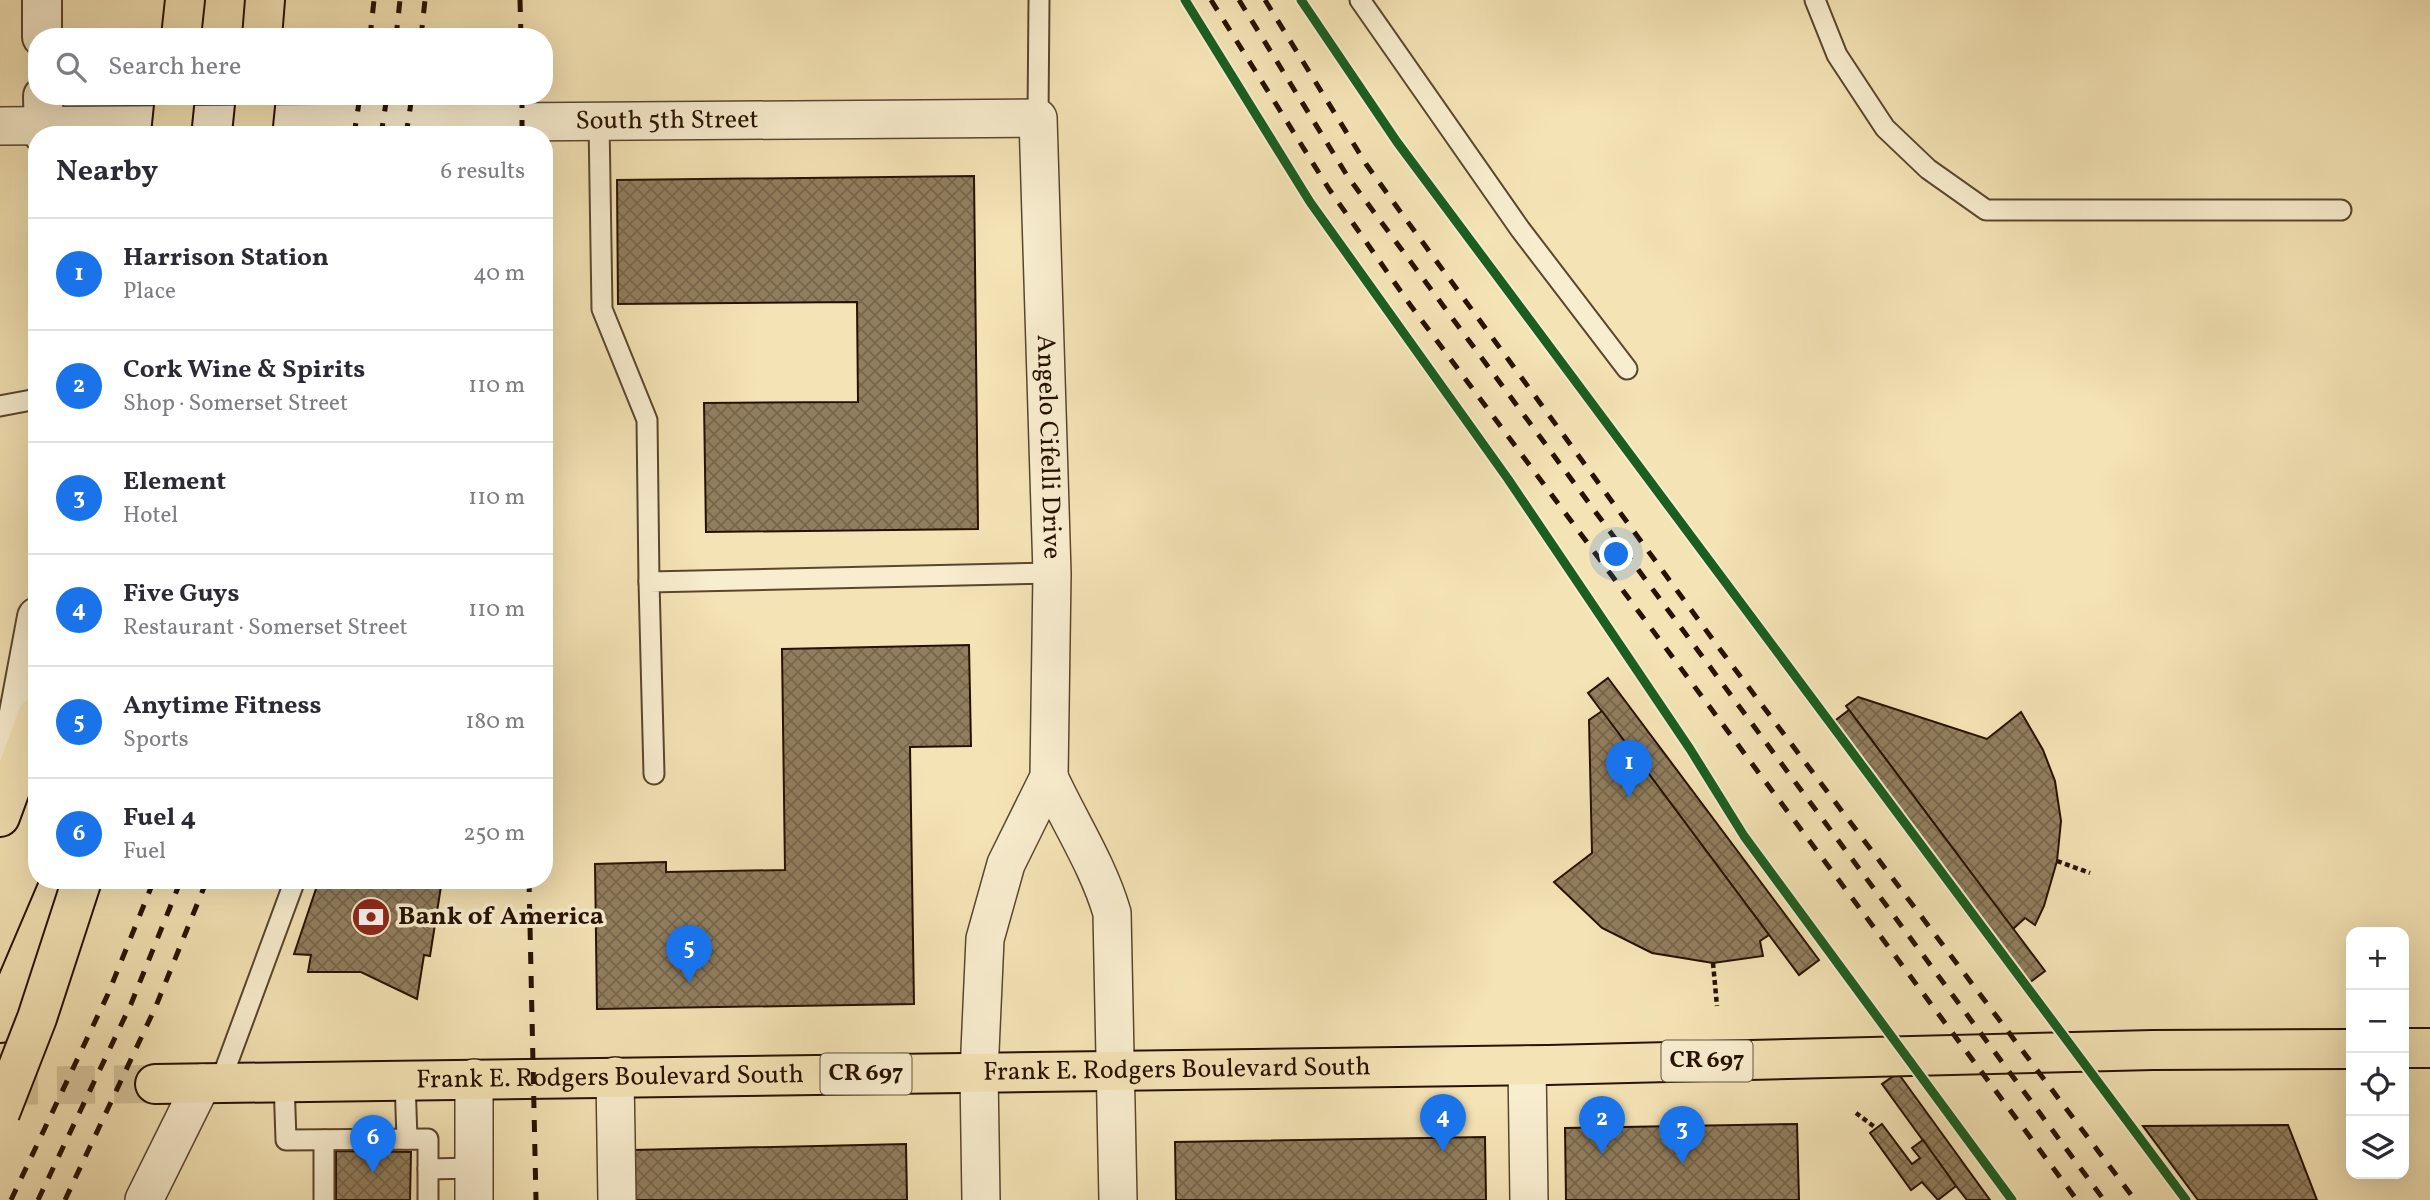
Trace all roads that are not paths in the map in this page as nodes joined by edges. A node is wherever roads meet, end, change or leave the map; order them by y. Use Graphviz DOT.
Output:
graph roads {
  1 [pos="42,0"];
  2 [pos="185,0"];
  3 [pos="265,0"];
  4 [pos="1039,0"];
  5 [pos="1360,0"];
  6 [pos="1815,0"];
  7 [pos="42,28"];
  8 [pos="182,28"];
  9 [pos="263,28"];
  10 [pos="174,105"];
  11 [pos="255,105"];
  12 [pos="1038,118"];
  13 [pos="43,119"];
  14 [pos="599,121"];
  15 [pos="0,126"];
  16 [pos="172,126"];
  17 [pos="253,126"];
  18 [pos="2341,210"];
  19 [pos="1627,369"];
  20 [pos="28,400"];
  21 [pos="0,405"];
  22 [pos="1052,573"];
  23 [pos="649,582"];
  24 [pos="28,670"];
  25 [pos="28,741"];
  26 [pos="654,774"];
  27 [pos="1049,777"];
  28 [pos="0,797"];
  29 [pos="0,817"];
  30 [pos="57,889"];
  31 [pos="79,889"];
  32 [pos="291,889"];
  33 [pos="0,1023"];
  34 [pos="2409,1048"];
  35 [pos="2430,1048"];
  36 [pos="2346,1049"];
  37 [pos="1537,1065"];
  38 [pos="1116,1070"];
  39 [pos="979,1073"];
  40 [pos="615,1076"];
  41 [pos="474,1078"];
  42 [pos="405,1080"];
  43 [pos="284,1082"];
  44 [pos="155,1083"];
  45 [pos="211,1083"];
  46 [pos="0,1112"];
  47 [pos="407,1139"];
  48 [pos="324,1140"];
  49 [pos="428,1169"];
  50 [pos="474,1184"];
  51 [pos="328,1196"];
  52 [pos="422,1197"];
  53 [pos="144,1200"];
  54 [pos="617,1200"];
  55 [pos="981,1200"];
  56 [pos="1118,1200"];
  57 [pos="1529,1200"];
  1 -- 7 [label="street"];
  2 -- 8 [label="main road"];
  3 -- 9 [label="main road"];
  4 -- 12 [label="lane"];
  5 -- 19 [label="lane"];
  6 -- 18 [label="lane"];
  10 -- 16 [label="main road, bridge"];
  11 -- 17 [label="main road, bridge"];
  12 -- 14 [label="street, South 5th Street"];
  12 -- 22 [label="street, Angelo Cifelli Drive"];
  13 -- 14 [label="street, South 5th Street"];
  13 -- 15 [label="street, South 5th Street"];
  14 -- 23 [label="lane"];
  20 -- 21 [label="lane"];
  22 -- 23 [label="lane"];
  22 -- 27 [label="street, Angelo Cifelli Drive"];
  23 -- 26 [label="lane"];
  24 -- 28 [label="street"];
  25 -- 29 [label="main road"];
  27 -- 38 [label="street, Angelo Cifelli Drive"];
  27 -- 39 [label="street, Angelo Cifelli Drive"];
  30 -- 33 [label="main road"];
  31 -- 46 [label="main road, bridge"];
  32 -- 45 [label="lane"];
  34 -- 35 [label="main road"];
  36 -- 37 [label="main road, Frank E. Rodgers Boulevard South / CR 697"];
  37 -- 38 [label="main road, Frank E. Rodgers Boulevard South / CR 697"];
  37 -- 57 [label="street"];
  38 -- 39 [label="main road, Frank E. Rodgers Boulevard South / CR 697"];
  38 -- 56 [label="street, Angelo Cifelli Drive"];
  39 -- 40 [label="main road, Frank E. Rodgers Boulevard South / CR 697"];
  39 -- 55 [label="street, Angelo Cifelli Drive"];
  40 -- 41 [label="main road, Frank E. Rodgers Boulevard South / CR 697"];
  40 -- 54 [label="street"];
  41 -- 42 [label="main road, Frank E. Rodgers Boulevard South / CR 697"];
  41 -- 50 [label="street"];
  42 -- 43 [label="main road, Frank E. Rodgers Boulevard South / CR 697"];
  42 -- 47 [label="lane"];
  43 -- 45 [label="main road, Frank E. Rodgers Boulevard South / CR 697"];
  43 -- 48 [label="lane"];
  44 -- 45 [label="main road, Frank E. Rodgers Boulevard South / CR 697"];
  45 -- 53 [label="street"];
  47 -- 48 [label="lane"];
  47 -- 49 [label="lane"];
  48 -- 51 [label="lane"];
  49 -- 50 [label="lane"];
  49 -- 52 [label="lane"];
}
